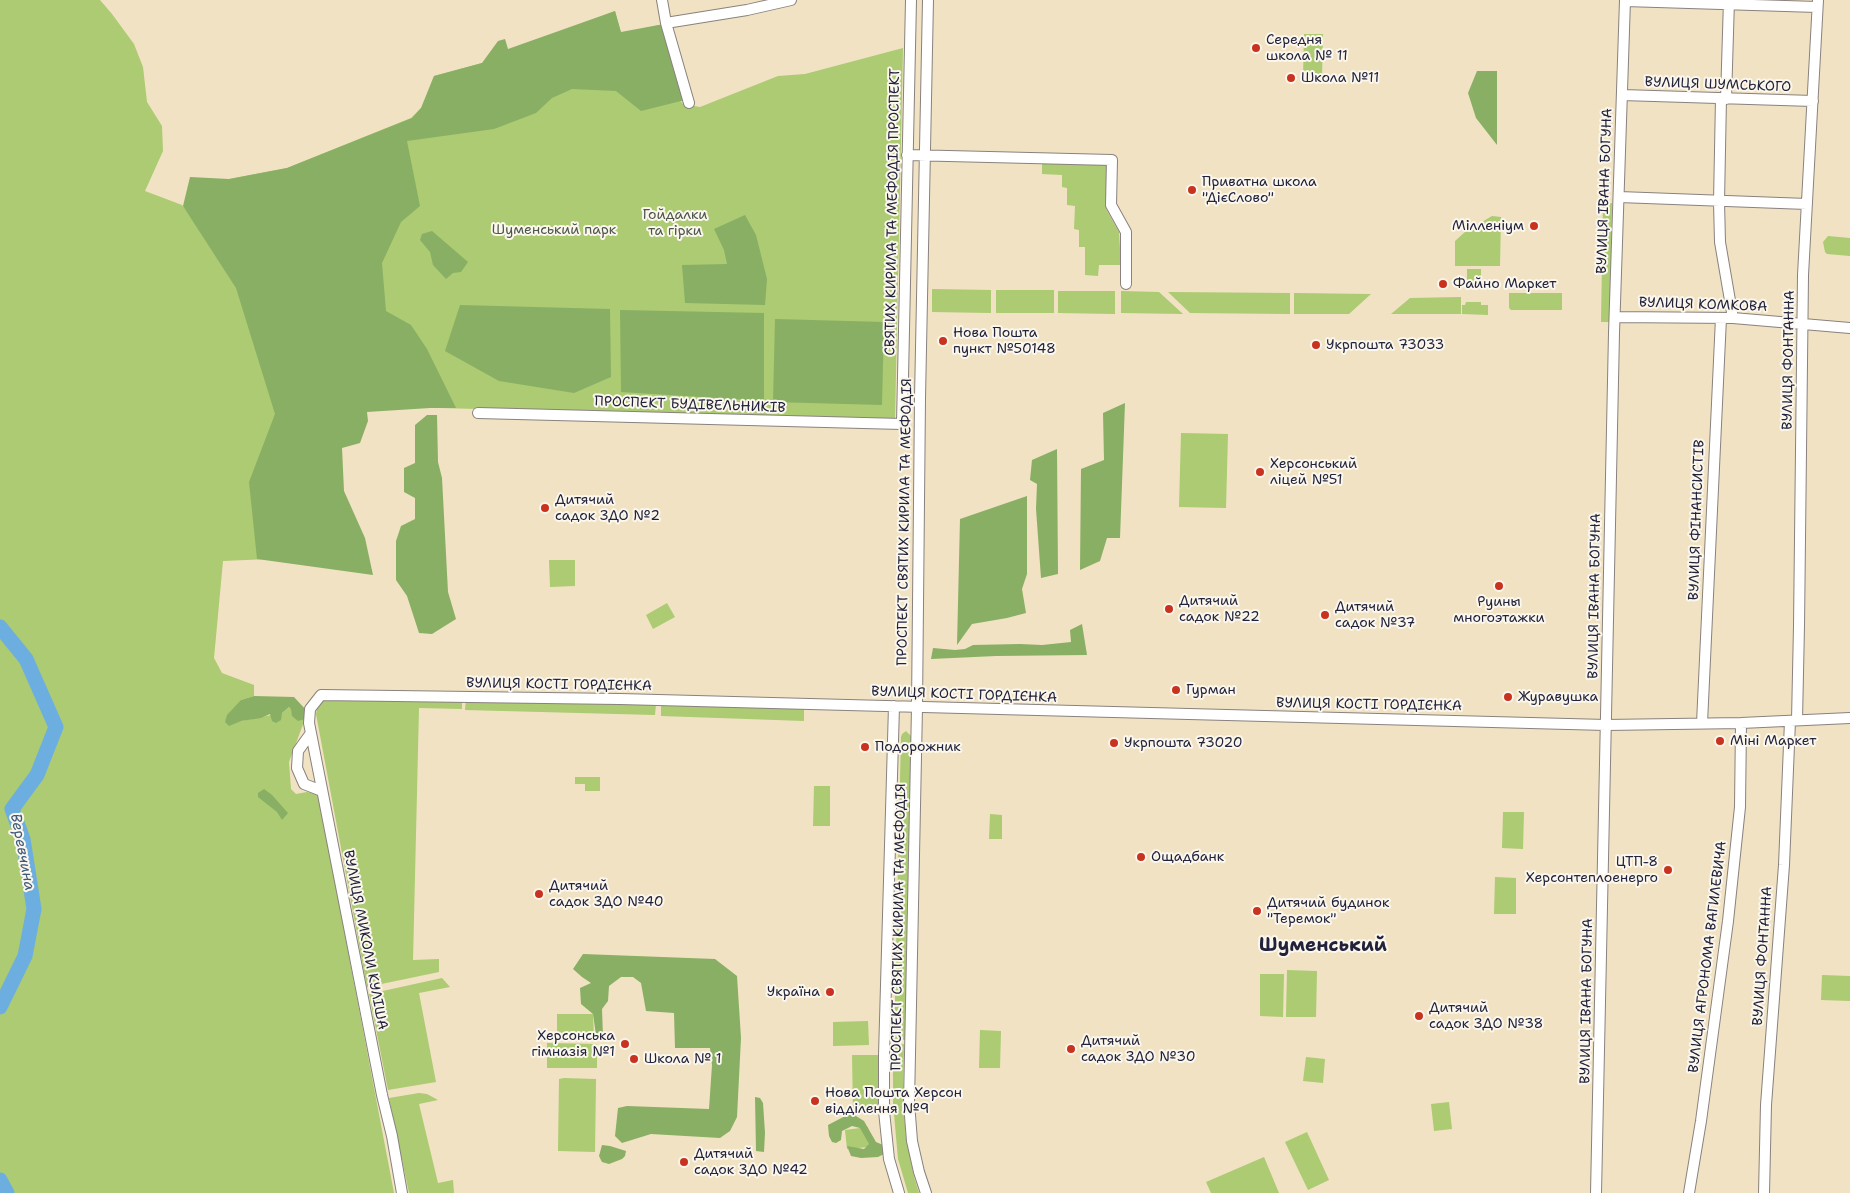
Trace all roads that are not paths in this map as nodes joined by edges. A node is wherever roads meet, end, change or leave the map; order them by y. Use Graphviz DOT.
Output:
graph roads {
  1 [pos="662,0"];
  2 [pos="790,0"];
  3 [pos="912,0"];
  4 [pos="928,0"];
  5 [pos="1625,1"];
  6 [pos="1729,2"];
  7 [pos="1817,3"];
  8 [pos="747,5"];
  9 [pos="666,23"];
  10 [pos="1622,95"];
  11 [pos="1723,98"];
  12 [pos="1812,102"];
  13 [pos="688,103"];
  14 [pos="907,155"];
  15 [pos="924,155"];
  16 [pos="1619,197"];
  17 [pos="1719,202"];
  18 [pos="1807,204"];
  19 [pos="1126,284"];
  20 [pos="1615,317"];
  21 [pos="1721,318"];
  22 [pos="1733,318"];
  23 [pos="1804,324"];
  24 [pos="1850,328"];
  25 [pos="478,413"];
  26 [pos="902,424"];
  27 [pos="322,694"];
  28 [pos="894,706"];
  29 [pos="917,707"];
  30 [pos="1850,718"];
  31 [pos="1793,720"];
  32 [pos="1702,723"];
  33 [pos="1741,723"];
  34 [pos="1606,725"];
  35 [pos="311,733"];
  36 [pos="322,791"];
  37 [pos="402,1193"];
  38 [pos="899,1193"];
  39 [pos="926,1193"];
  40 [pos="1596,1193"];
  41 [pos="1689,1193"];
  42 [pos="1764,1193"];
  1 -- 9 [label="street"];
  2 -- 8 [label="street"];
  3 -- 14 [label="street, СВЯТИХ КИРИЛА ТА МЕФОДІЯ ПРОСПЕКТ"];
  4 -- 15 [label="street, ПРОСПЕКТ СВЯТИХ КИРИЛА ТА МЕФОДІЯ"];
  5 -- 6 [label="street"];
  5 -- 10 [label="street, ВУЛИЦЯ ІВАНА БОГУНА"];
  6 -- 7 [label="street"];
  6 -- 11 [label="street"];
  7 -- 12 [label="street, ВУЛИЦЯ ФОНТАННА"];
  8 -- 9 [label="street"];
  9 -- 13 [label="street"];
  10 -- 11 [label="street, ВУЛИЦЯ ШУМСЬКОГО"];
  10 -- 16 [label="street, ВУЛИЦЯ ІВАНА БОГУНА"];
  11 -- 12 [label="street, ВУЛИЦЯ ШУМСЬКОГО"];
  11 -- 17 [label="street"];
  12 -- 18 [label="street, ВУЛИЦЯ ФОНТАННА"];
  14 -- 15 [label="street"];
  14 -- 26 [label="street, СВЯТИХ КИРИЛА ТА МЕФОДІЯ ПРОСПЕКТ"];
  15 -- 19 [label="street"];
  15 -- 29 [label="street, ПРОСПЕКТ СВЯТИХ КИРИЛА ТА МЕФОДІЯ"];
  16 -- 17 [label="street"];
  16 -- 20 [label="street, ВУЛИЦЯ ІВАНА БОГУНА"];
  17 -- 18 [label="street"];
  17 -- 22 [label="street"];
  18 -- 23 [label="street, ВУЛИЦЯ ФОНТАННА"];
  20 -- 21 [label="street, ВУЛИЦЯ КОМКОВА"];
  20 -- 34 [label="street, ВУЛИЦЯ ІВАНА БОГУНА"];
  21 -- 22 [label="street, ВУЛИЦЯ КОМКОВА"];
  21 -- 32 [label="street, ВУЛИЦЯ ФІНАНСИСТІВ"];
  22 -- 23 [label="street, ВУЛИЦЯ КОМКОВА"];
  23 -- 24 [label="street, ВУЛИЦЯ КОМКОВА"];
  23 -- 31 [label="street, ВУЛИЦЯ ФОНТАННА"];
  25 -- 26 [label="street, ПРОСПЕКТ БУДІВЕЛЬНИКІВ"];
  27 -- 28 [label="street, ВУЛИЦЯ КОСТІ ГОРДІЄНКА"];
  27 -- 35 [label="street, ВУЛИЦЯ МИКОЛИ КУЛІША"];
  28 -- 29 [label="street, ВУЛИЦЯ КОСТІ ГОРДІЄНКА"];
  28 -- 38 [label="street, ПРОСПЕКТ СВЯТИХ КИРИЛА ТА МЕФОДІЯ"];
  29 -- 34 [label="street, ВУЛИЦЯ КОСТІ ГОРДІЄНКА"];
  29 -- 39 [label="street, ПРОСПЕКТ СВЯТИХ КИРИЛА ТА МЕФОДІЯ"];
  30 -- 31 [label="street"];
  31 -- 33 [label="street"];
  31 -- 42 [label="street, ВУЛИЦЯ ФОНТАННА"];
  32 -- 33 [label="street"];
  32 -- 34 [label="street, ВУЛИЦЯ КОСТІ ГОРДІЄНКА"];
  33 -- 41 [label="street, ВУЛИЦЯ АГРОНОМА ВАГИЛЕВИЧА"];
  34 -- 40 [label="street, ВУЛИЦЯ ІВАНА БОГУНА"];
  35 -- 36 [label="street, ВУЛИЦЯ МИКОЛИ КУЛІША"];
  35 -- 36 [label="street"];
  36 -- 37 [label="street, ВУЛИЦЯ МИКОЛИ КУЛІША"];
}
